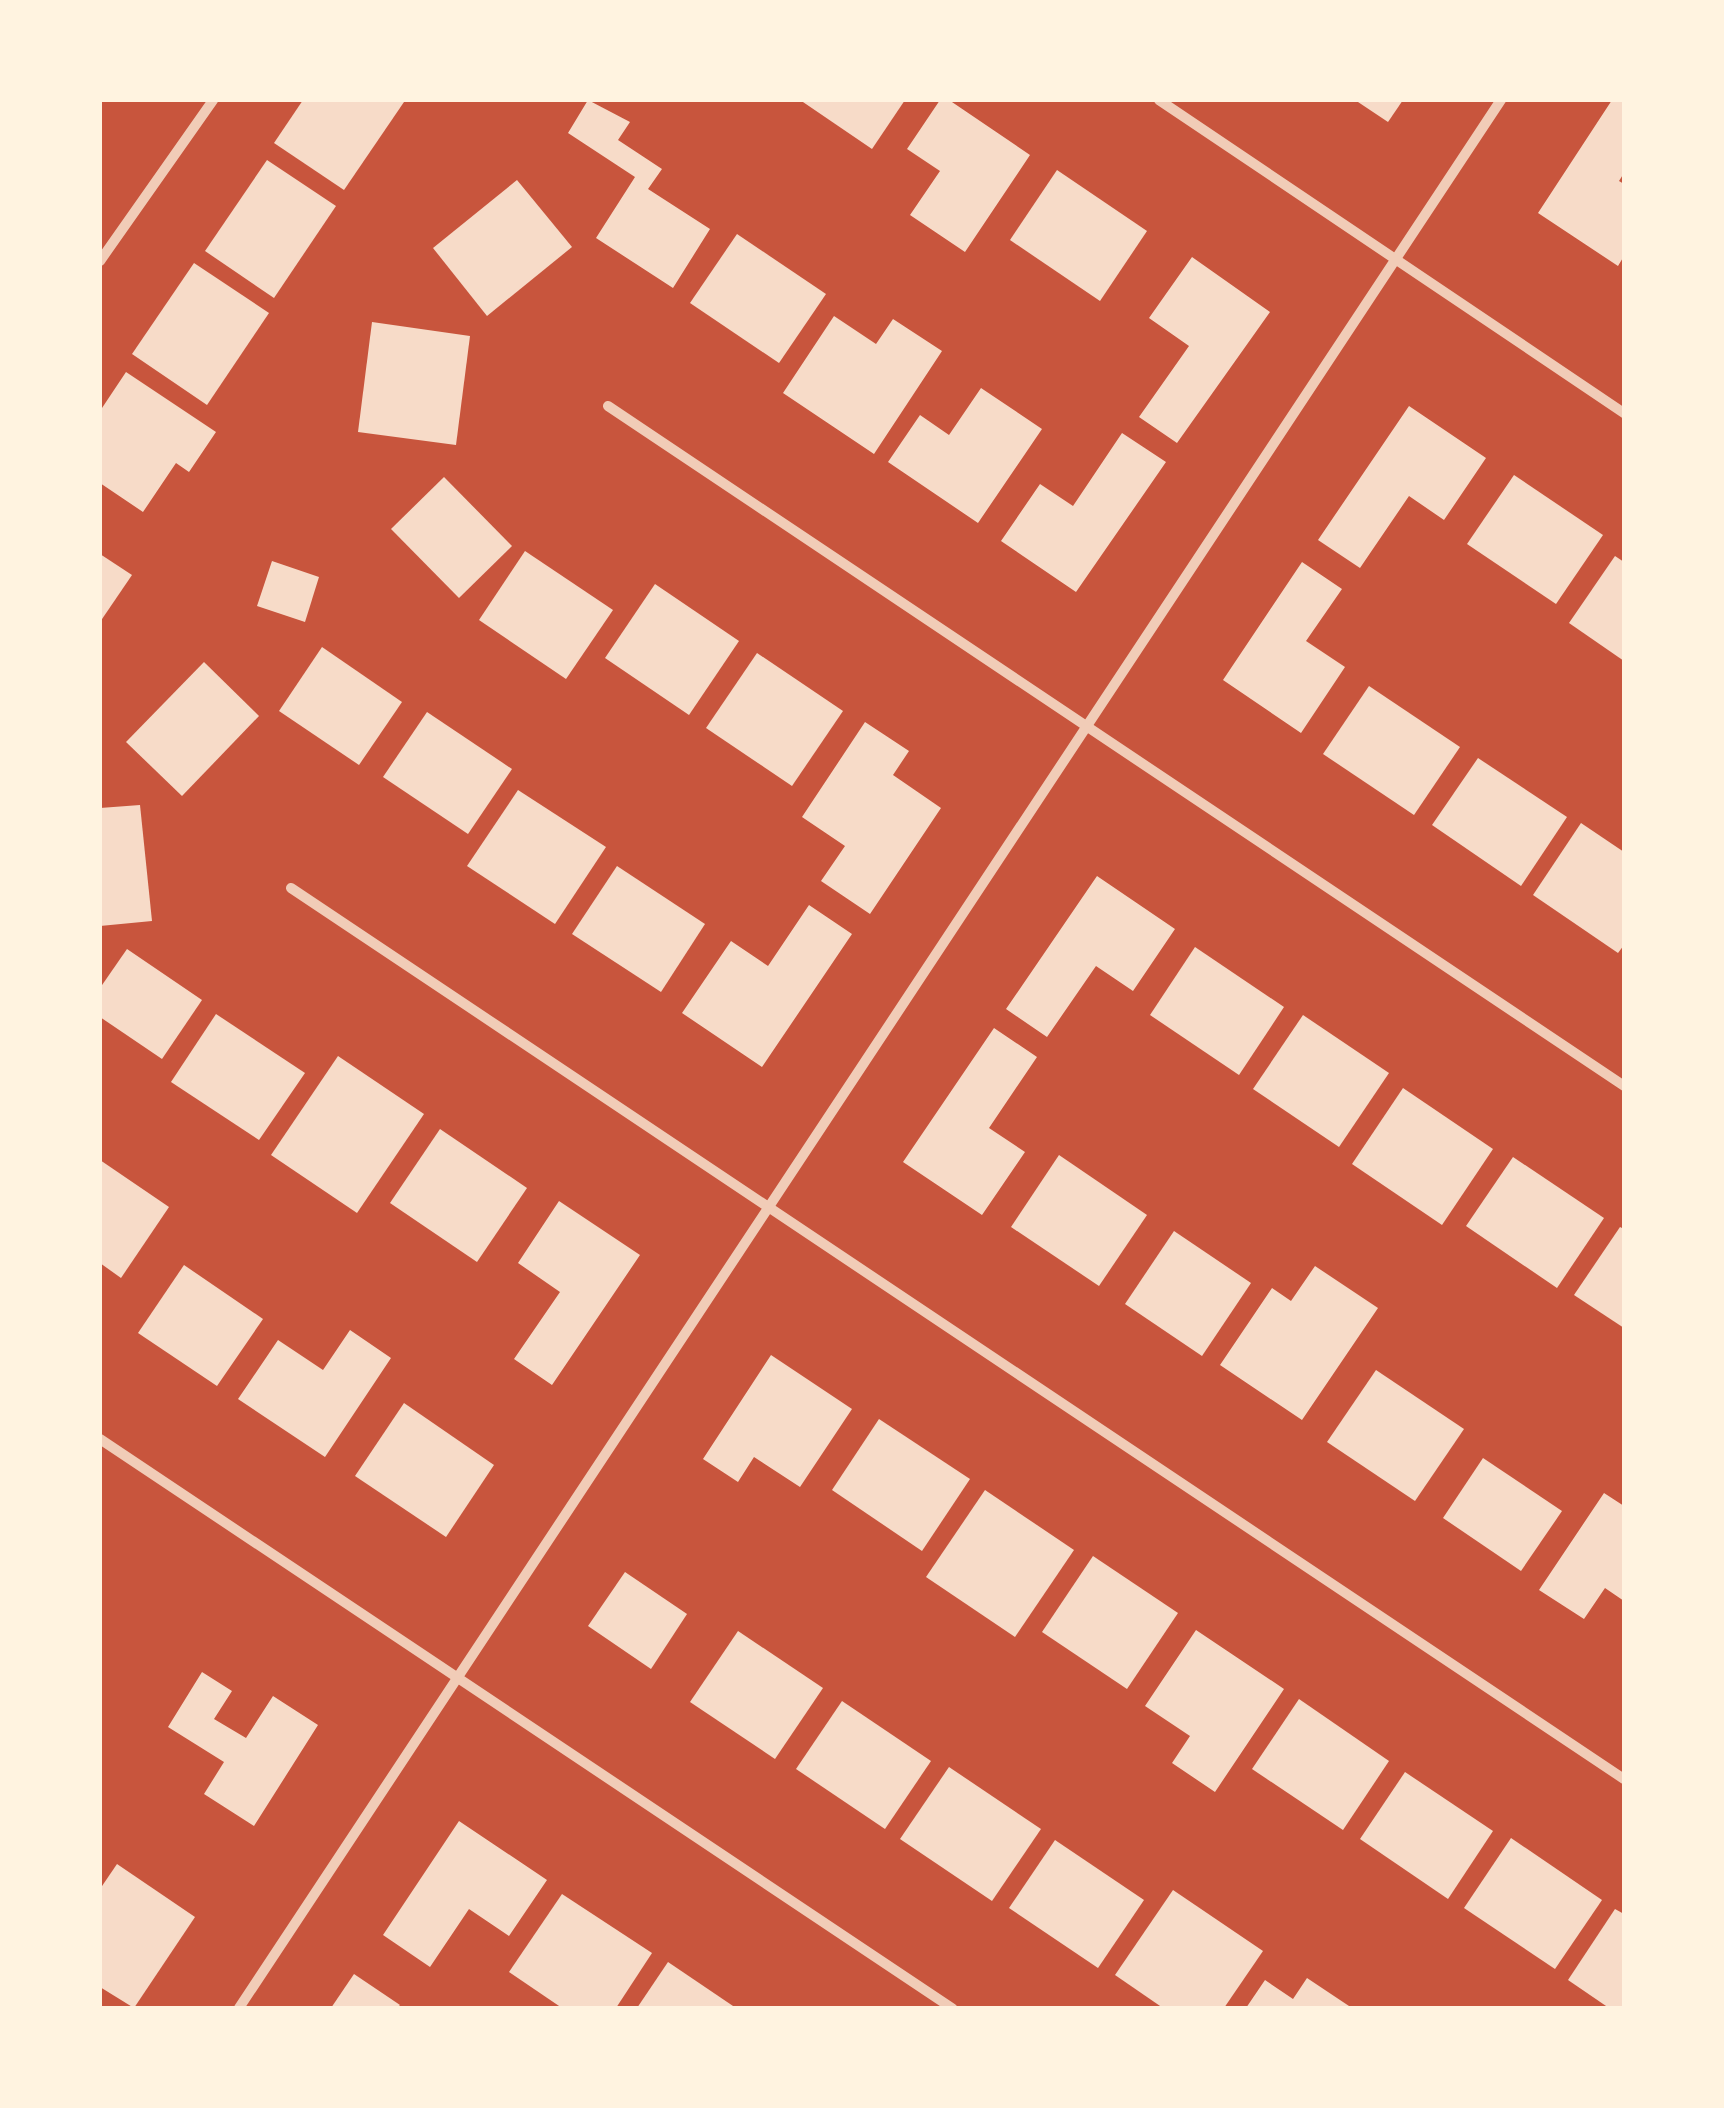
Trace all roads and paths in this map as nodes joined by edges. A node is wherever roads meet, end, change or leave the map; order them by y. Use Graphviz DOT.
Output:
graph roads {
  1 [pos="213,100"];
  2 [pos="1158,100"];
  3 [pos="1501,100"];
  4 [pos="1395,259"];
  5 [pos="100,261"];
  6 [pos="608,406"];
  7 [pos="1624,413"];
  8 [pos="1086,726"];
  9 [pos="291,888"];
  10 [pos="1624,1086"];
  11 [pos="768,1207"];
  12 [pos="100,1440"];
  13 [pos="458,1676"];
  14 [pos="1624,1780"];
  15 [pos="238,2008"];
  16 [pos="952,2008"];
  1 -- 5 [label="street"];
  2 -- 4 [label="street"];
  3 -- 4 [label="street"];
  4 -- 7 [label="street"];
  4 -- 8 [label="street"];
  6 -- 8 [label="street"];
  8 -- 10 [label="street"];
  8 -- 11 [label="street"];
  9 -- 11 [label="street"];
  11 -- 13 [label="street"];
  11 -- 14 [label="street"];
  12 -- 13 [label="street"];
  13 -- 15 [label="street"];
  13 -- 16 [label="street"];
}
